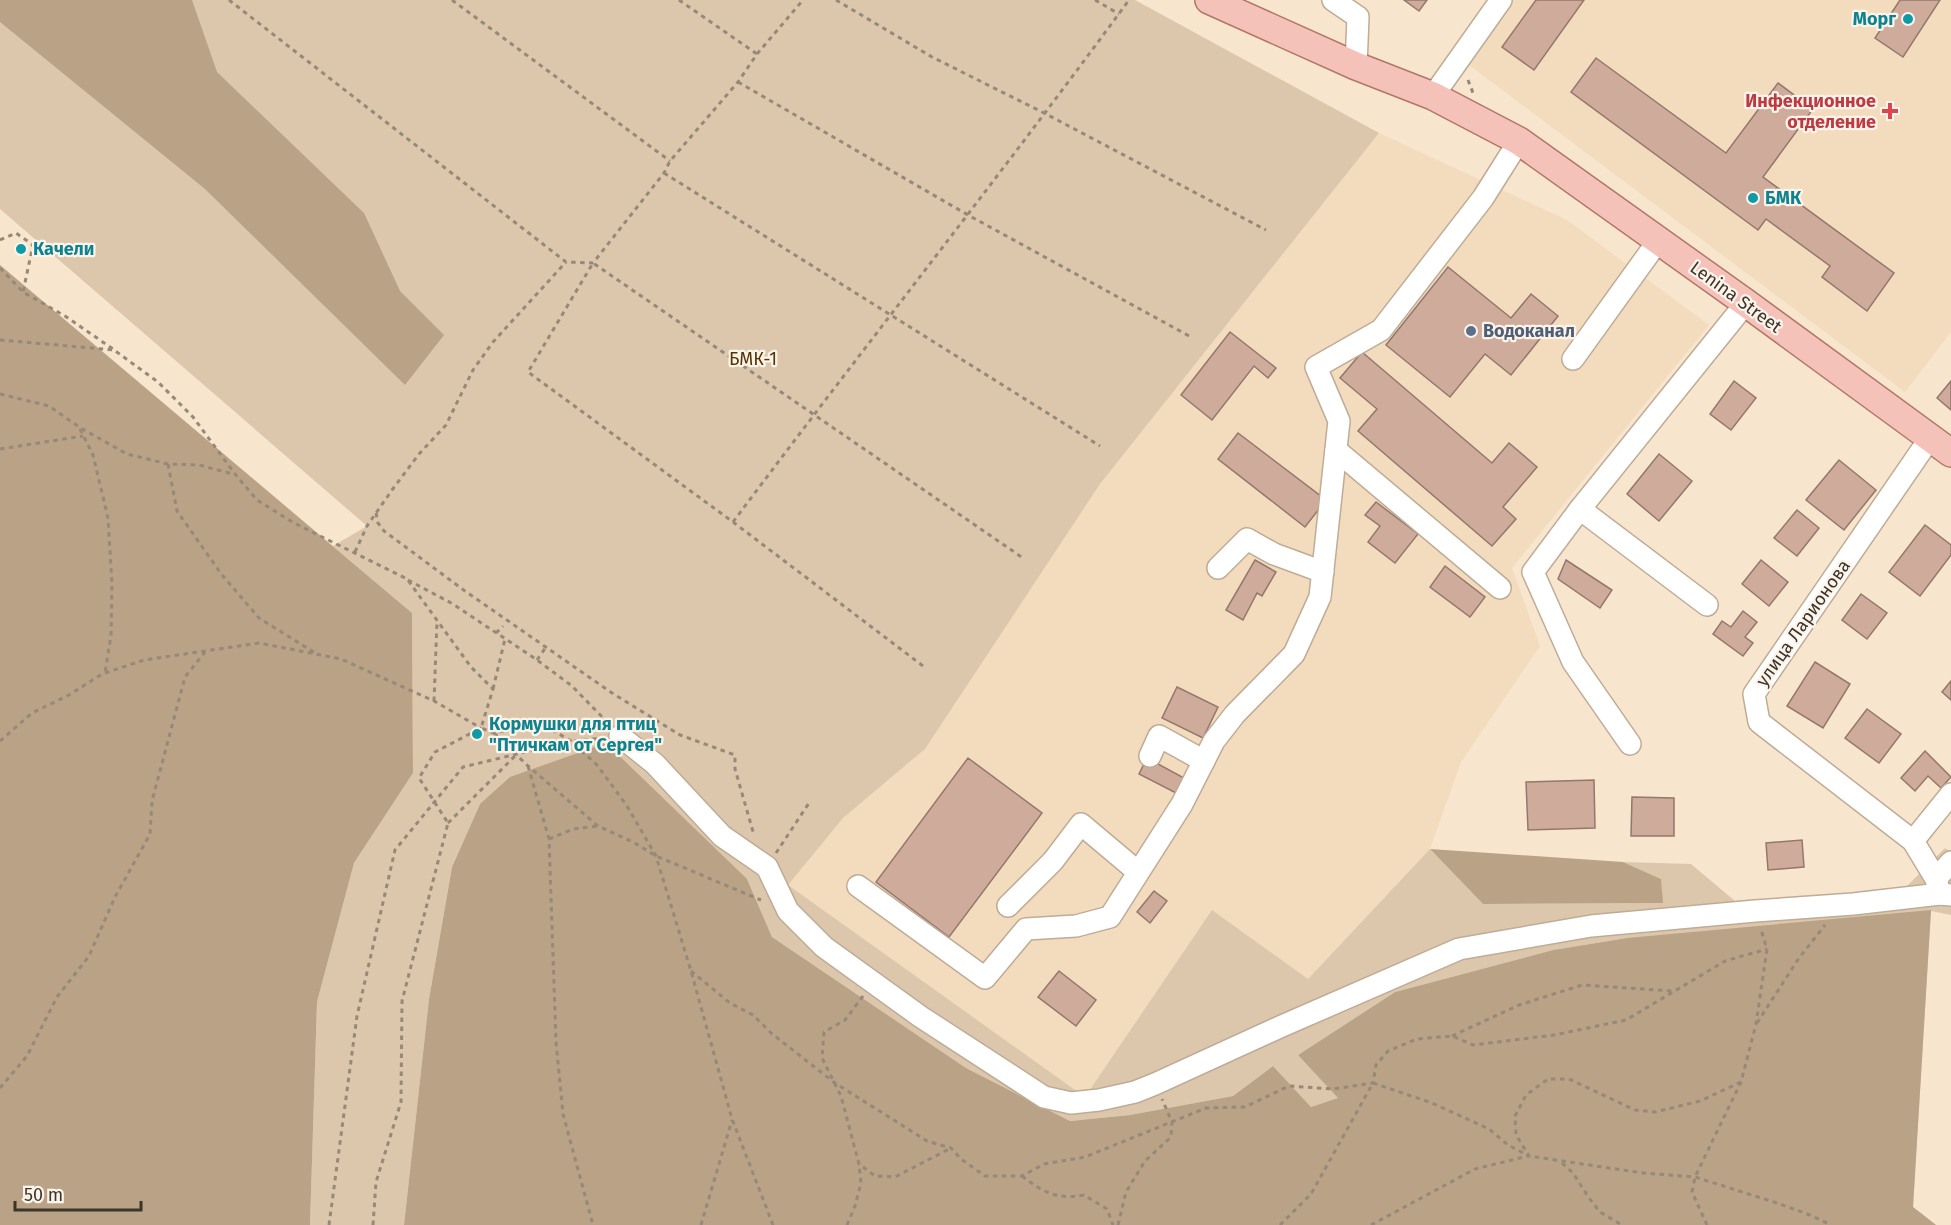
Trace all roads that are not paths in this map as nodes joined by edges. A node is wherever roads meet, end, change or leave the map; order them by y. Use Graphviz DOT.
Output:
graph roads {
  1 [pos="1209,0"];
  2 [pos="1333,0"];
  3 [pos="1501,0"];
  4 [pos="1356,66"];
  5 [pos="1433,96"];
  6 [pos="1519,141"];
  7 [pos="1658,241"];
  8 [pos="1746,303"];
  9 [pos="1573,359"];
  10 [pos="1941,446"];
  11 [pos="1336,450"];
  12 [pos="1580,509"];
  13 [pos="1218,568"];
  14 [pos="1323,572"];
  15 [pos="1500,588"];
  16 [pos="1707,605"];
  17 [pos="620,736"];
  18 [pos="1630,744"];
  19 [pos="1150,756"];
  20 [pos="1204,761"];
  21 [pos="1951,794"];
  22 [pos="1913,840"];
  23 [pos="1951,862"];
  24 [pos="1138,873"];
  25 [pos="858,886"];
  26 [pos="1943,889"];
  27 [pos="1008,906"];
  1 -- 4 [label="main road, Lenina Street"];
  2 -- 4 [label="street"];
  3 -- 5 [label="street"];
  4 -- 5 [label="main road, Lenina Street"];
  5 -- 6 [label="main road, Lenina Street"];
  6 -- 7 [label="main road, Lenina Street"];
  6 -- 11 [label="street"];
  7 -- 8 [label="main road, Lenina Street"];
  7 -- 9 [label="street"];
  8 -- 10 [label="main road, Lenina Street"];
  8 -- 12 [label="street"];
  10 -- 22 [label="street, улица Ларионова"];
  11 -- 14 [label="street"];
  11 -- 15 [label="street"];
  12 -- 16 [label="street"];
  12 -- 18 [label="street"];
  13 -- 14 [label="street"];
  14 -- 20 [label="street"];
  17 -- 26 [label="street"];
  19 -- 20 [label="street"];
  20 -- 24 [label="street"];
  21 -- 22 [label="street"];
  22 -- 26 [label="street, улица Ларионова"];
  23 -- 26 [label="street"];
  24 -- 25 [label="street"];
  24 -- 27 [label="street"];
}
